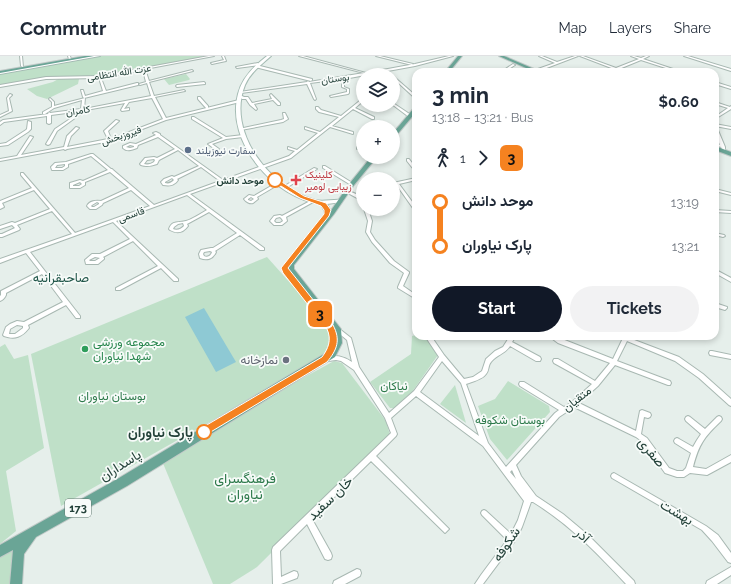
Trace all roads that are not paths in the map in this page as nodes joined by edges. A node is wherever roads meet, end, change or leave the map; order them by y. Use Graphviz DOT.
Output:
graph roads {
  1 [pos="21,56"];
  2 [pos="82,56"];
  3 [pos="87,56"];
  4 [pos="92,56"];
  5 [pos="98,56"];
  6 [pos="213,56"];
  7 [pos="223,56"];
  8 [pos="269,56"];
  9 [pos="300,56"];
  10 [pos="377,56"];
  11 [pos="452,56"];
  12 [pos="460,56"];
  13 [pos="494,56"];
  14 [pos="501,56"];
  15 [pos="540,56"];
  16 [pos="577,56"];
  17 [pos="582,56"];
  18 [pos="632,56"];
  19 [pos="648,56"];
  20 [pos="685,56"];
  21 [pos="69,57"];
  22 [pos="442,58"];
  23 [pos="640,59"];
  24 [pos="455,62"];
  25 [pos="212,63"];
  26 [pos="557,63"];
  27 [pos="257,65"];
  28 [pos="514,65"];
  29 [pos="22,66"];
  30 [pos="415,66"];
  31 [pos="237,67"];
  32 [pos="144,68"];
  33 [pos="400,68"];
  34 [pos="450,68"];
  35 [pos="509,68"];
  36 [pos="521,68"];
  37 [pos="530,68"];
  38 [pos="544,68"];
  39 [pos="613,68"];
  40 [pos="618,68"];
  41 [pos="668,68"];
  42 [pos="731,70"];
  43 [pos="0,71"];
  44 [pos="192,71"];
  45 [pos="356,71"];
  46 [pos="100,76"];
  47 [pos="356,76"];
  48 [pos="343,78"];
  49 [pos="316,81"];
  50 [pos="23,82"];
  51 [pos="147,82"];
  52 [pos="308,82"];
  53 [pos="204,83"];
  54 [pos="400,84"];
  55 [pos="719,84"];
  56 [pos="0,86"];
  57 [pos="25,87"];
  58 [pos="731,88"];
  59 [pos="184,90"];
  60 [pos="82,91"];
  61 [pos="105,92"];
  62 [pos="177,92"];
  63 [pos="340,94"];
  64 [pos="11,95"];
  65 [pos="271,95"];
  66 [pos="412,95"];
  67 [pos="152,96"];
  68 [pos="240,96"];
  69 [pos="331,96"];
  70 [pos="84,98"];
  71 [pos="198,98"];
  72 [pos="274,99"];
  73 [pos="343,99"];
  74 [pos="50,100"];
  75 [pos="315,100"];
  76 [pos="128,101"];
  77 [pos="251,104"];
  78 [pos="279,104"];
  79 [pos="719,104"];
  80 [pos="356,106"];
  81 [pos="53,107"];
  82 [pos="207,107"];
  83 [pos="317,108"];
  84 [pos="353,108"];
  85 [pos="731,108"];
  86 [pos="82,109"];
  87 [pos="88,109"];
  88 [pos="128,109"];
  89 [pos="256,109"];
  90 [pos="400,109"];
  91 [pos="49,113"];
  92 [pos="41,114"];
  93 [pos="284,114"];
  94 [pos="412,114"];
  95 [pos="0,116"];
  96 [pos="410,116"];
  97 [pos="719,116"];
  98 [pos="342,117"];
  99 [pos="165,118"];
  100 [pos="193,118"];
  101 [pos="373,118"];
  102 [pos="117,121"];
  103 [pos="2,122"];
  104 [pos="29,122"];
  105 [pos="49,123"];
  106 [pos="330,126"];
  107 [pos="400,126"];
  108 [pos="719,126"];
  109 [pos="77,128"];
  110 [pos="306,128"];
  111 [pos="731,128"];
  112 [pos="241,129"];
  113 [pos="155,133"];
  114 [pos="321,133"];
  115 [pos="352,133"];
  116 [pos="159,136"];
  117 [pos="244,136"];
  118 [pos="719,136"];
  119 [pos="31,137"];
  120 [pos="225,138"];
  121 [pos="110,140"];
  122 [pos="48,144"];
  123 [pos="136,144"];
  124 [pos="0,145"];
  125 [pos="719,146"];
  126 [pos="289,148"];
  127 [pos="719,148"];
  128 [pos="65,149"];
  129 [pos="178,149"];
  130 [pos="217,149"];
  131 [pos="724,149"];
  132 [pos="298,151"];
  133 [pos="719,153"];
  134 [pos="731,154"];
  135 [pos="19,156"];
  136 [pos="731,158"];
  137 [pos="157,159"];
  138 [pos="0,160"];
  139 [pos="408,160"];
  140 [pos="66,163"];
  141 [pos="368,164"];
  142 [pos="412,165"];
  143 [pos="201,166"];
  144 [pos="324,167"];
  145 [pos="261,168"];
  146 [pos="315,169"];
  147 [pos="111,170"];
  148 [pos="22,174"];
  149 [pos="175,178"];
  150 [pos="412,180"];
  151 [pos="223,181"];
  152 [pos="84,182"];
  153 [pos="280,183"];
  154 [pos="400,183"];
  155 [pos="352,184"];
  156 [pos="285,187"];
  157 [pos="34,188"];
  158 [pos="132,188"];
  159 [pos="400,190"];
  160 [pos="347,191"];
  161 [pos="719,191"];
  162 [pos="188,194"];
  163 [pos="731,194"];
  164 [pos="356,195"];
  165 [pos="255,197"];
  166 [pos="313,201"];
  167 [pos="340,201"];
  168 [pos="101,202"];
  169 [pos="0,203"];
  170 [pos="324,204"];
  171 [pos="412,205"];
  172 [pos="153,206"];
  173 [pos="0,208"];
  174 [pos="52,209"];
  175 [pos="210,210"];
  176 [pos="719,211"];
  177 [pos="731,212"];
  178 [pos="327,214"];
  179 [pos="369,216"];
  180 [pos="283,217"];
  181 [pos="113,220"];
  182 [pos="185,223"];
  183 [pos="15,225"];
  184 [pos="0,228"];
  185 [pos="240,233"];
  186 [pos="74,234"];
  187 [pos="0,235"];
  188 [pos="719,235"];
  189 [pos="723,236"];
  190 [pos="133,239"];
  191 [pos="262,249"];
  192 [pos="212,250"];
  193 [pos="27,251"];
  194 [pos="101,256"];
  195 [pos="0,261"];
  196 [pos="161,266"];
  197 [pos="43,272"];
  198 [pos="719,274"];
  199 [pos="176,280"];
  200 [pos="731,280"];
  201 [pos="118,289"];
  202 [pos="2,291"];
  203 [pos="412,294"];
  204 [pos="0,299"];
  205 [pos="67,302"];
  206 [pos="719,306"];
  207 [pos="725,308"];
  208 [pos="78,317"];
  209 [pos="25,324"];
  210 [pos="337,330"];
  211 [pos="431,340"];
  212 [pos="511,340"];
  213 [pos="558,340"];
  214 [pos="625,340"];
  215 [pos="634,340"];
  216 [pos="510,343"];
  217 [pos="712,353"];
  218 [pos="442,357"];
  219 [pos="731,357"];
  220 [pos="538,359"];
  221 [pos="324,360"];
  222 [pos="556,361"];
  223 [pos="614,362"];
  224 [pos="356,368"];
  225 [pos="463,382"];
  226 [pos="668,383"];
  227 [pos="522,384"];
  228 [pos="596,384"];
  229 [pos="416,393"];
  230 [pos="731,403"];
  231 [pos="574,404"];
  232 [pos="564,410"];
  233 [pos="648,415"];
  234 [pos="388,417"];
  235 [pos="688,419"];
  236 [pos="720,419"];
  237 [pos="705,433"];
  238 [pos="638,435"];
  239 [pos="677,442"];
  240 [pos="485,444"];
  241 [pos="694,452"];
  242 [pos="372,457"];
  243 [pos="731,458"];
  244 [pos="513,465"];
  245 [pos="689,470"];
  246 [pos="507,471"];
  247 [pos="614,476"];
  248 [pos="531,499"];
  249 [pos="484,513"];
  250 [pos="308,519"];
  251 [pos="445,529"];
  252 [pos="33,533"];
  253 [pos="511,539"];
  254 [pos="0,551"];
  255 [pos="328,556"];
  256 [pos="731,559"];
  257 [pos="731,571"];
  258 [pos="357,573"];
  259 [pos="294,575"];
  260 [pos="277,583"];
  261 [pos="16,584"];
  262 [pos="337,584"];
  263 [pos="479,584"];
  264 [pos="631,584"];
  265 [pos="710,584"];
  1 -- 29 [label="street"];
  2 -- 21 [label="main road"];
  3 -- 43 [label="main road"];
  4 -- 43 [label="main road"];
  5 -- 43 [label="main road"];
  6 -- 32 [label="street, عزت الله انتظامی"];
  7 -- 25 [label="street"];
  8 -- 27 [label="main road"];
  9 -- 45 [label="street"];
  10 -- 30 [label="street"];
  11 -- 22 [label="street, بوستان"];
  12 -- 24 [label="main road"];
  13 -- 28 [label="main road"];
  14 -- 37 [label="main road"];
  15 -- 26 [label="street"];
  16 -- 26 [label="street"];
  17 -- 39 [label="street"];
  18 -- 23 [label="street"];
  19 -- 23 [label="street"];
  20 -- 42 [label="street"];
  21 -- 29 [label="main road"];
  22 -- 24 [label="street"];
  22 -- 30 [label="street, بوستان"];
  23 -- 40 [label="street"];
  23 -- 41 [label="street"];
  24 -- 34 [label="main road"];
  26 -- 38 [label="street"];
  27 -- 31 [label="street"];
  27 -- 49 [label="street"];
  27 -- 68 [label="main road"];
  28 -- 35 [label="street"];
  28 -- 36 [label="main road"];
  29 -- 43 [label="main road"];
  30 -- 33 [label="street, بوستان"];
  32 -- 46 [label="street, عزت الله انتظامی"];
  32 -- 51 [label="street"];
  44 -- 51 [label="street"];
  46 -- 50 [label="street, عزت الله انتظامی"];
  46 -- 61 [label="street"];
  47 -- 48 [label="street, بوستان"];
  48 -- 49 [label="street, بوستان"];
  48 -- 63 [label="street"];
  49 -- 52 [label="street, بوستان"];
  50 -- 56 [label="street, عزت الله انتظامی"];
  50 -- 57 [label="street"];
  51 -- 61 [label="street"];
  51 -- 67 [label="street"];
  52 -- 68 [label="street, بوستان"];
  52 -- 75 [label="street"];
  53 -- 62 [label="street"];
  54 -- 66 [label="street"];
  55 -- 58 [label="street"];
  59 -- 62 [label="street, کامران"];
  60 -- 70 [label="street"];
  61 -- 70 [label="street"];
  62 -- 67 [label="street, کامران"];
  63 -- 69 [label="street"];
  63 -- 73 [label="street"];
  64 -- 95 [label="street"];
  65 -- 72 [label="street"];
  67 -- 76 [label="street, کامران"];
  67 -- 99 [label="street"];
  68 -- 77 [label="street"];
  68 -- 82 [label="street, فیروزبخش"];
  68 -- 112 [label="main road"];
  70 -- 81 [label="street"];
  70 -- 86 [label="street"];
  71 -- 82 [label="street"];
  72 -- 77 [label="street"];
  72 -- 78 [label="street"];
  74 -- 81 [label="street"];
  76 -- 87 [label="street, کامران"];
  76 -- 88 [label="street"];
  77 -- 89 [label="street"];
  79 -- 85 [label="street"];
  80 -- 84 [label="street, قاسمی"];
  81 -- 92 [label="street"];
  82 -- 99 [label="street, فیروزبخش"];
  83 -- 98 [label="street"];
  84 -- 98 [label="street, قاسمی"];
  84 -- 101 [label="street"];
  85 -- 97 [label="street"];
  86 -- 87 [label="street, کامران"];
  86 -- 91 [label="street, کامران"];
  87 -- 122 [label="street"];
  90 -- 96 [label="street"];
  91 -- 92 [label="street, کامران"];
  91 -- 105 [label="street"];
  92 -- 103 [label="street, کامران"];
  93 -- 112 [label="street"];
  94 -- 96 [label="main road"];
  96 -- 107 [label="main road"];
  98 -- 106 [label="street, قاسمی"];
  99 -- 121 [label="street, فیروزبخش"];
  100 -- 120 [label="street"];
  102 -- 121 [label="street"];
  104 -- 124 [label="street"];
  106 -- 114 [label="street, قاسمی"];
  106 -- 115 [label="street"];
  108 -- 111 [label="street"];
  109 -- 128 [label="street"];
  110 -- 114 [label="street"];
  112 -- 117 [label="main road"];
  113 -- 116 [label="street"];
  114 -- 132 [label="street, قاسمی"];
  116 -- 123 [label="street"];
  116 -- 129 [label="street"];
  117 -- 120 [label="street"];
  117 -- 145 [label="main road"];
  118 -- 131 [label="street"];
  119 -- 135 [label="street"];
  120 -- 130 [label="street"];
  121 -- 128 [label="street, فیروزبخش"];
  125 -- 131 [label="street"];
  126 -- 132 [label="street"];
  127 -- 131 [label="main road"];
  128 -- 135 [label="street, فیروزبخش"];
  129 -- 137 [label="street"];
  129 -- 143 [label="street"];
  131 -- 134 [label="main road"];
  132 -- 145 [label="street, قاسمی"];
  133 -- 136 [label="main road"];
  135 -- 138 [label="street, فیروزبخش"];
  139 -- 142 [label="street"];
  140 -- 147 [label="street"];
  141 -- 155 [label="main road"];
  143 -- 149 [label="street"];
  143 -- 151 [label="street"];
  144 -- 155 [label="street"];
  145 -- 151 [label="street, قاسمی"];
  145 -- 153 [label="main road"];
  146 -- 156 [label="street"];
  147 -- 152 [label="street"];
  147 -- 158 [label="street"];
  148 -- 157 [label="street"];
  150 -- 154 [label="street"];
  151 -- 162 [label="street, قاسمی"];
  153 -- 156 [label="main road"];
  153 -- 165 [label="street"];
  155 -- 160 [label="main road"];
  156 -- 166 [label="main road"];
  157 -- 169 [label="street"];
  157 -- 174 [label="street"];
  158 -- 168 [label="street"];
  158 -- 172 [label="street"];
  159 -- 171 [label="street"];
  160 -- 164 [label="street"];
  160 -- 167 [label="main road"];
  161 -- 163 [label="street"];
  162 -- 172 [label="street, قاسمی"];
  162 -- 175 [label="street"];
  166 -- 170 [label="main road"];
  166 -- 180 [label="street"];
  167 -- 170 [label="main road"];
  167 -- 210 [label="main road"];
  169 -- 173 [label="street"];
  170 -- 178 [label="main road"];
  172 -- 181 [label="street, قاسمی"];
  174 -- 183 [label="street"];
  174 -- 186 [label="street"];
  175 -- 182 [label="street"];
  175 -- 185 [label="street"];
  176 -- 177 [label="street"];
  178 -- 221 [label="main road"];
  179 -- 203 [label="street"];
  181 -- 186 [label="street, قاسمی"];
  181 -- 190 [label="street"];
  183 -- 184 [label="street"];
  183 -- 187 [label="street"];
  185 -- 191 [label="street"];
  185 -- 192 [label="street"];
  186 -- 193 [label="street, قاسمی"];
  188 -- 189 [label="street"];
  190 -- 194 [label="street"];
  190 -- 196 [label="street"];
  193 -- 195 [label="street, قاسمی"];
  193 -- 197 [label="street"];
  196 -- 199 [label="street"];
  196 -- 201 [label="street"];
  197 -- 202 [label="street"];
  197 -- 205 [label="street"];
  198 -- 200 [label="street"];
  202 -- 204 [label="street"];
  205 -- 208 [label="street"];
  205 -- 209 [label="street"];
  206 -- 207 [label="street"];
  210 -- 221 [label="main road, پاسداران / 173"];
  210 -- 224 [label="street"];
  211 -- 218 [label="street"];
  212 -- 216 [label="street"];
  213 -- 223 [label="street"];
  214 -- 223 [label="street, متقیان"];
  215 -- 230 [label="street"];
  216 -- 220 [label="street"];
  216 -- 225 [label="street"];
  217 -- 219 [label="street"];
  218 -- 225 [label="street"];
  218 -- 229 [label="street"];
  221 -- 224 [label="street"];
  221 -- 252 [label="main road, پاسداران / 173"];
  222 -- 228 [label="street"];
  223 -- 226 [label="street"];
  223 -- 228 [label="street, متقیان"];
  224 -- 234 [label="street"];
  225 -- 240 [label="street"];
  227 -- 232 [label="street"];
  228 -- 231 [label="street, متقیان"];
  229 -- 234 [label="street"];
  229 -- 240 [label="street"];
  231 -- 232 [label="street, متقیان"];
  231 -- 238 [label="street, صفری"];
  232 -- 244 [label="street, متقیان"];
  233 -- 238 [label="street"];
  234 -- 242 [label="street, خان سفید"];
  235 -- 237 [label="street"];
  236 -- 237 [label="street"];
  237 -- 241 [label="street"];
  238 -- 245 [label="street, صفری"];
  239 -- 241 [label="street"];
  240 -- 246 [label="street"];
  241 -- 245 [label="street"];
  242 -- 250 [label="street, خان سفید"];
  242 -- 251 [label="street"];
  243 -- 245 [label="street, صفری"];
  244 -- 246 [label="street, متقیان"];
  244 -- 248 [label="street"];
  246 -- 248 [label="street"];
  247 -- 256 [label="street, بهشت"];
  248 -- 253 [label="street, شکوفه"];
  248 -- 264 [label="street, آذر"];
  249 -- 253 [label="street"];
  250 -- 255 [label="street"];
  250 -- 260 [label="street, خان سفید"];
  252 -- 254 [label="main road, پاسداران / 173"];
  252 -- 261 [label="main road, پاسداران / 173"];
  253 -- 263 [label="street, شکوفه"];
  257 -- 265 [label="street"];
  258 -- 262 [label="street"];
  259 -- 260 [label="street"];
}
